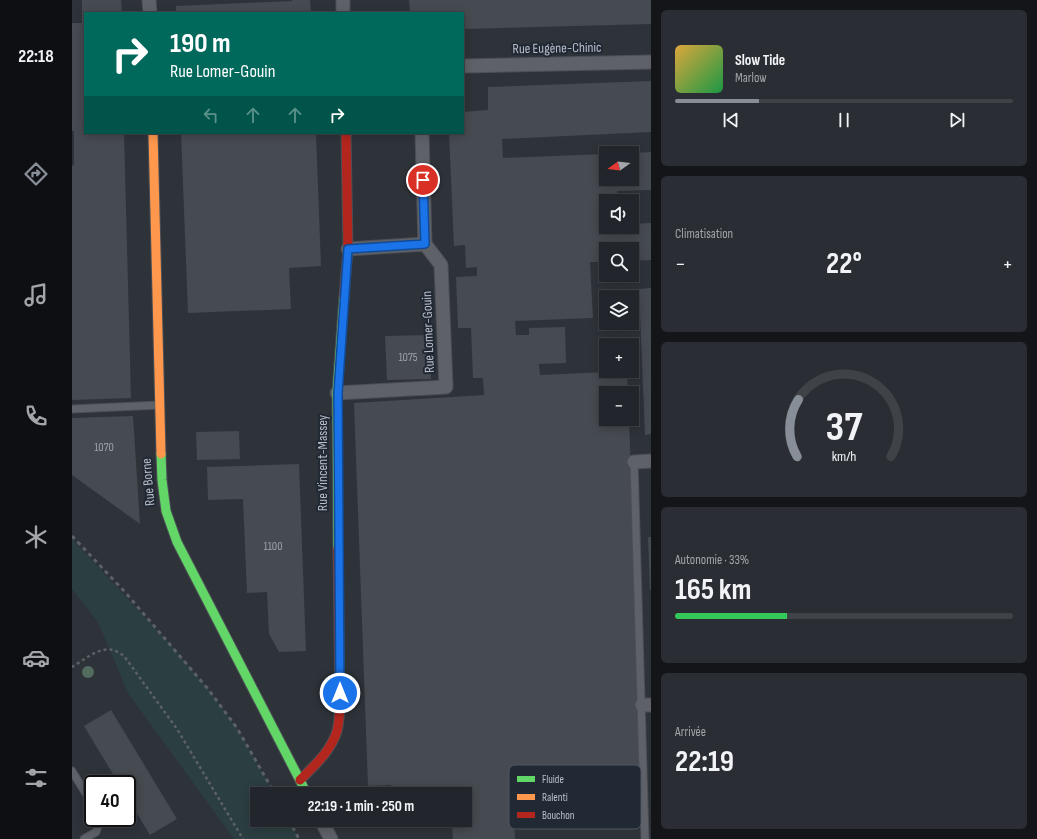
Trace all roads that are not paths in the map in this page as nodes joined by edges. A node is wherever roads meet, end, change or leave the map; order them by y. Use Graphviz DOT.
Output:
graph roads {
  1 [pos="149,0"];
  2 [pos="343,0"];
  3 [pos="150,12"];
  4 [pos="344,12"];
  5 [pos="651,62"];
  6 [pos="464,66"];
  7 [pos="153,134"];
  8 [pos="346,134"];
  9 [pos="422,134"];
  10 [pos="425,244"];
  11 [pos="348,249"];
  12 [pos="338,393"];
  13 [pos="160,405"];
  14 [pos="72,409"];
  15 [pos="651,461"];
  16 [pos="634,462"];
  17 [pos="646,705"];
  18 [pos="72,771"];
  19 [pos="300,780"];
  20 [pos="304,787"];
  21 [pos="84,790"];
  22 [pos="98,827"];
  23 [pos="325,827"];
  24 [pos="84,839"];
  25 [pos="331,839"];
  26 [pos="645,839"];
  1 -- 3 [label="street"];
  2 -- 4 [label="street"];
  5 -- 6 [label="street, Rue Eugène-Chinic"];
  7 -- 13 [label="street, Rue Borne"];
  8 -- 11 [label="street, Rue Vincent-Massey"];
  9 -- 10 [label="street"];
  10 -- 11 [label="street"];
  10 -- 12 [label="street, Rue Lomer-Gouin"];
  11 -- 12 [label="street, Rue Vincent-Massey"];
  12 -- 19 [label="street, Rue Vincent-Massey"];
  13 -- 14 [label="lane"];
  13 -- 19 [label="street, Rue Borne"];
  15 -- 16 [label="street"];
  16 -- 17 [label="lane"];
  17 -- 26 [label="lane"];
  18 -- 21 [label="lane"];
  19 -- 20 [label="street, Rue Borne"];
  22 -- 24 [label="lane"];
  23 -- 25 [label="street"];
}
